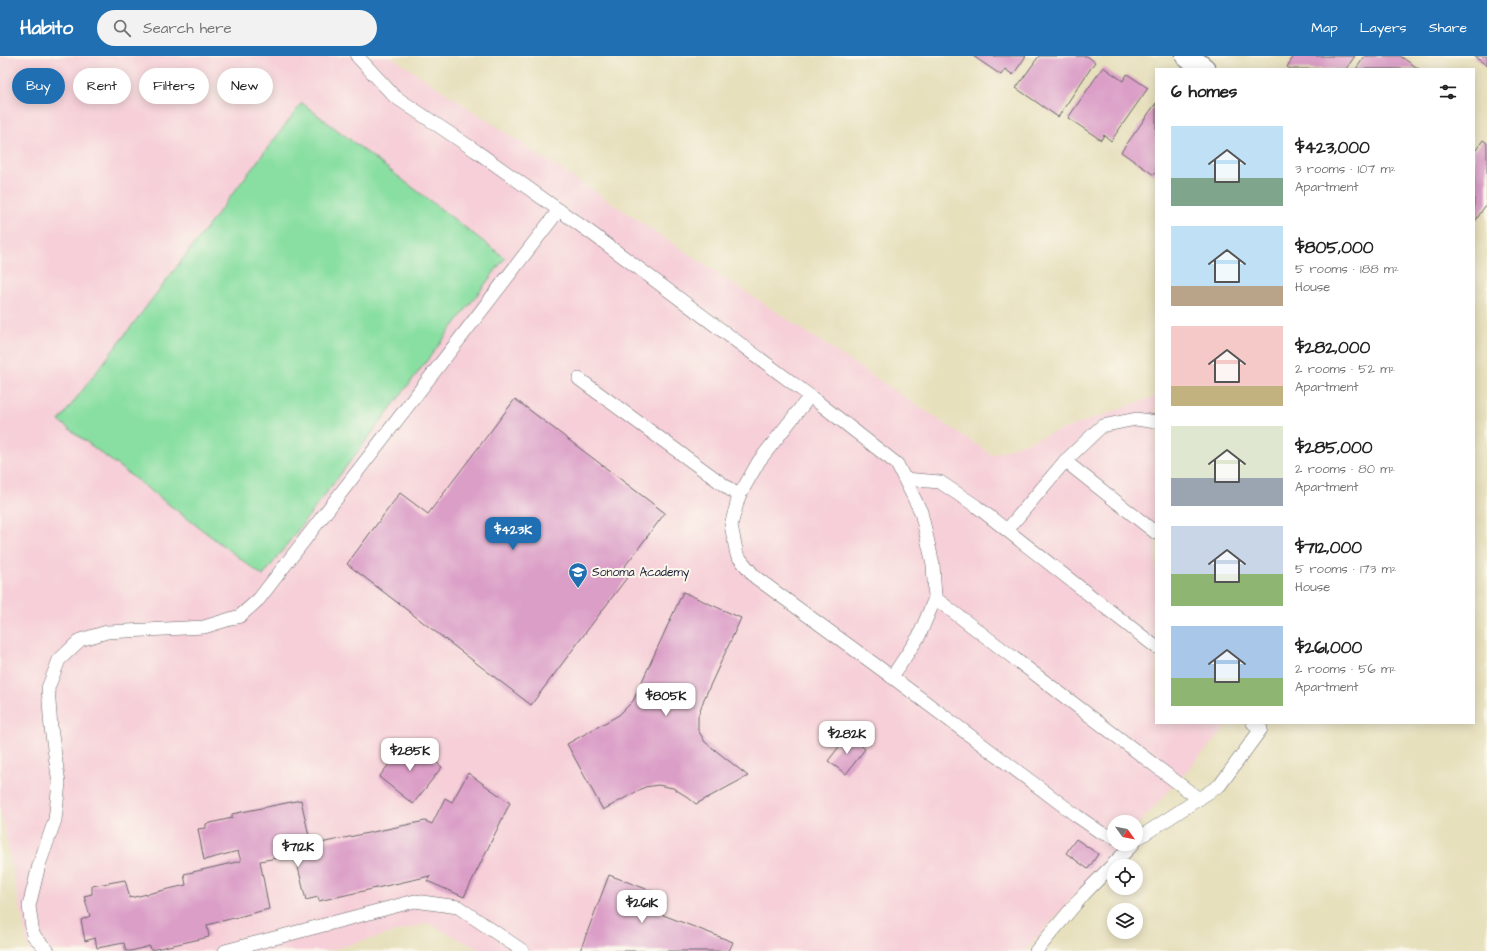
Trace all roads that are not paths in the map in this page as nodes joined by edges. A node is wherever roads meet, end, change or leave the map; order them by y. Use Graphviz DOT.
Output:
graph roads {
  1 [pos="357,56"];
  2 [pos="1187,56"];
  3 [pos="1203,68"];
  4 [pos="559,210"];
  5 [pos="579,379"];
  6 [pos="810,396"];
  7 [pos="1155,422"];
  8 [pos="1065,461"];
  9 [pos="905,479"];
  10 [pos="739,496"];
  11 [pos="1007,530"];
  12 [pos="1155,532"];
  13 [pos="935,598"];
  14 [pos="1155,646"];
  15 [pos="892,677"];
  16 [pos="1260,725"];
  17 [pos="1199,798"];
  18 [pos="1107,834"];
  19 [pos="1143,835"];
  20 [pos="1125,851"];
  21 [pos="48,951"];
  22 [pos="225,951"];
  23 [pos="523,951"];
  24 [pos="1036,951"];
  1 -- 4 [label="lane"];
  2 -- 3 [label="street"];
  4 -- 6 [label="lane"];
  4 -- 21 [label="lane"];
  5 -- 10 [label="lane"];
  6 -- 9 [label="lane"];
  6 -- 10 [label="lane"];
  7 -- 8 [label="lane"];
  8 -- 11 [label="lane"];
  8 -- 12 [label="lane"];
  9 -- 11 [label="lane"];
  9 -- 13 [label="lane"];
  10 -- 15 [label="lane"];
  11 -- 14 [label="lane"];
  13 -- 15 [label="lane"];
  13 -- 17 [label="lane"];
  15 -- 18 [label="lane"];
  16 -- 17 [label="lane"];
  17 -- 19 [label="lane"];
  20 -- 24 [label="lane"];
  22 -- 23 [label="lane"];
}
